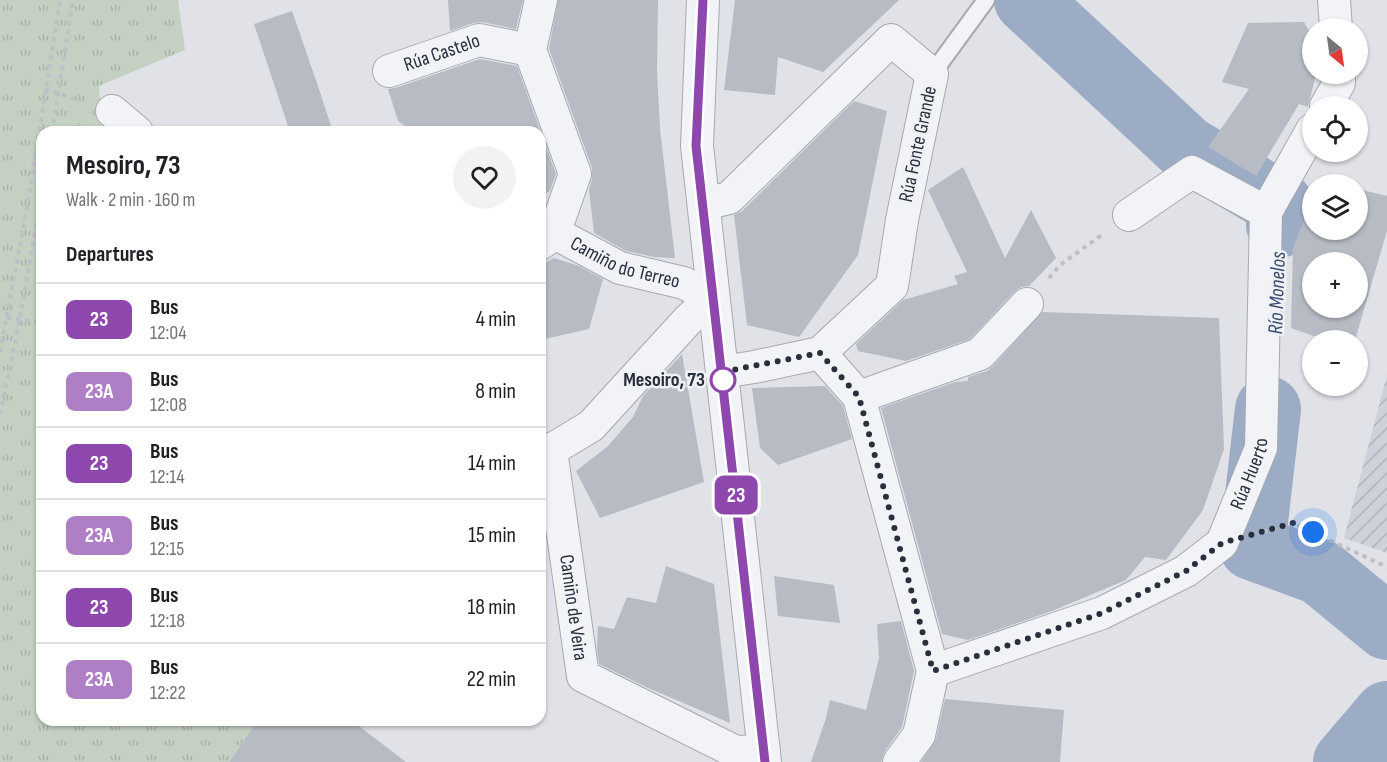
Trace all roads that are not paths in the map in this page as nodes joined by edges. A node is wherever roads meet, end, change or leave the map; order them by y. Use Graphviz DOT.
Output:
graph roads {
  1 [pos="541,0"];
  2 [pos="986,0"];
  3 [pos="1334,0"];
  4 [pos="699,3"];
  5 [pos="1335,18"];
  6 [pos="530,50"];
  7 [pos="389,71"];
  8 [pos="932,74"];
  9 [pos="112,111"];
  10 [pos="129,126"];
  11 [pos="1302,148"];
  12 [pos="704,204"];
  13 [pos="1266,212"];
  14 [pos="1129,215"];
  15 [pos="546,232"];
  16 [pos="546,234"];
  17 [pos="712,298"];
  18 [pos="1027,304"];
  19 [pos="820,353"];
  20 [pos="722,372"];
  21 [pos="859,397"];
  22 [pos="546,449"];
  23 [pos="933,671"];
  24 [pos="764,757"];
  25 [pos="899,762"];
  1 -- 6 [label="street"];
  2 -- 8 [label="lane"];
  3 -- 5 [label="street"];
  4 -- 12 [label="street"];
  6 -- 7 [label="street, Rúa Castelo"];
  6 -- 15 [label="street"];
  8 -- 12 [label="street, Rúa Fonte Grande"];
  8 -- 19 [label="street, Rúa Fonte Grande"];
  9 -- 10 [label="street"];
  11 -- 13 [label="street, Rúa Huerto"];
  12 -- 17 [label="street"];
  13 -- 14 [label="street"];
  13 -- 23 [label="street, Rúa Huerto"];
  16 -- 17 [label="street, Camiño do Terreo"];
  17 -- 20 [label="street"];
  17 -- 22 [label="street"];
  18 -- 21 [label="street"];
  19 -- 20 [label="street"];
  19 -- 21 [label="street"];
  20 -- 24 [label="street"];
  21 -- 23 [label="street"];
  22 -- 24 [label="street, Camiño de Veira"];
  23 -- 25 [label="street"];
}
